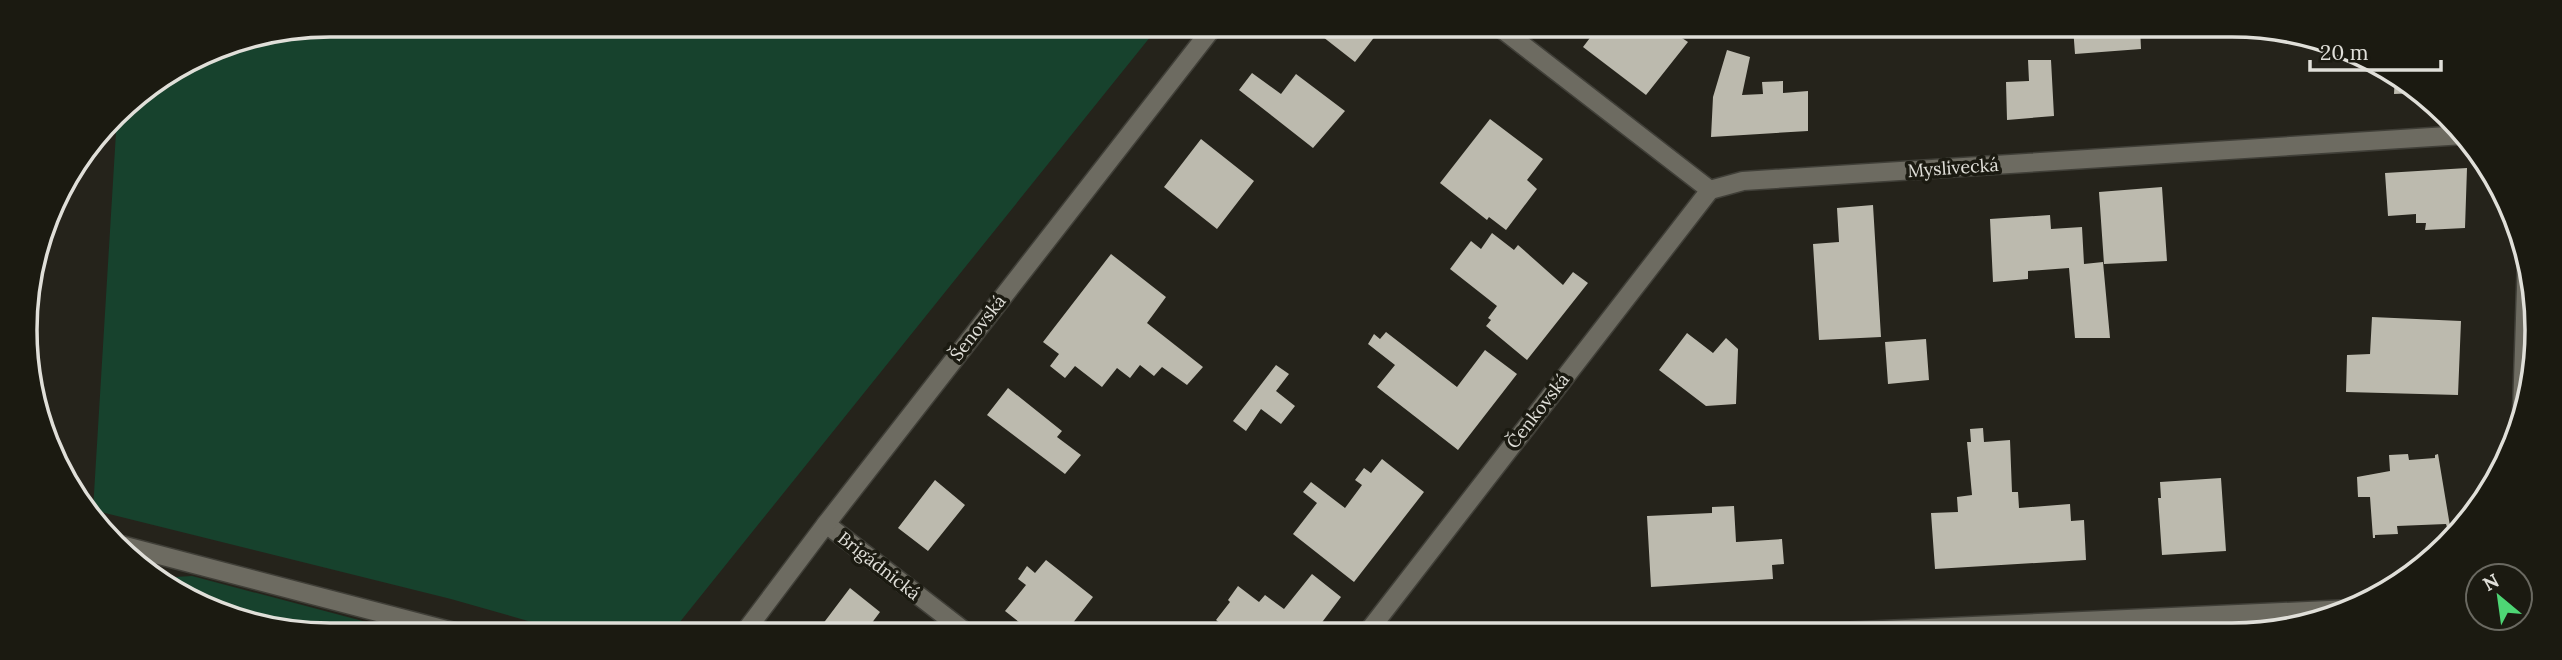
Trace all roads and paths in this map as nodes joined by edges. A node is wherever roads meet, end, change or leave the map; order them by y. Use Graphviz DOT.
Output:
graph roads {
  1 [pos="1205,37"];
  2 [pos="1512,37"];
  3 [pos="2451,136"];
  4 [pos="1710,190"];
  5 [pos="2525,334"];
  6 [pos="2524,358"];
  7 [pos="826,524"];
  8 [pos="136,549"];
  9 [pos="2317,611"];
  10 [pos="420,623"];
  11 [pos="752,623"];
  12 [pos="954,623"];
  13 [pos="1378,623"];
  14 [pos="2039,623"];
  1 -- 7 [label="street, Šenovská"];
  2 -- 4 [label="street"];
  3 -- 4 [label="street, Myslivecká"];
  4 -- 13 [label="street, Čenkovská"];
  5 -- 6 [label="street"];
  7 -- 11 [label="street, Šenovská"];
  7 -- 12 [label="street, Brigádnická"];
  8 -- 10 [label="street"];
  9 -- 14 [label="street"];
}
